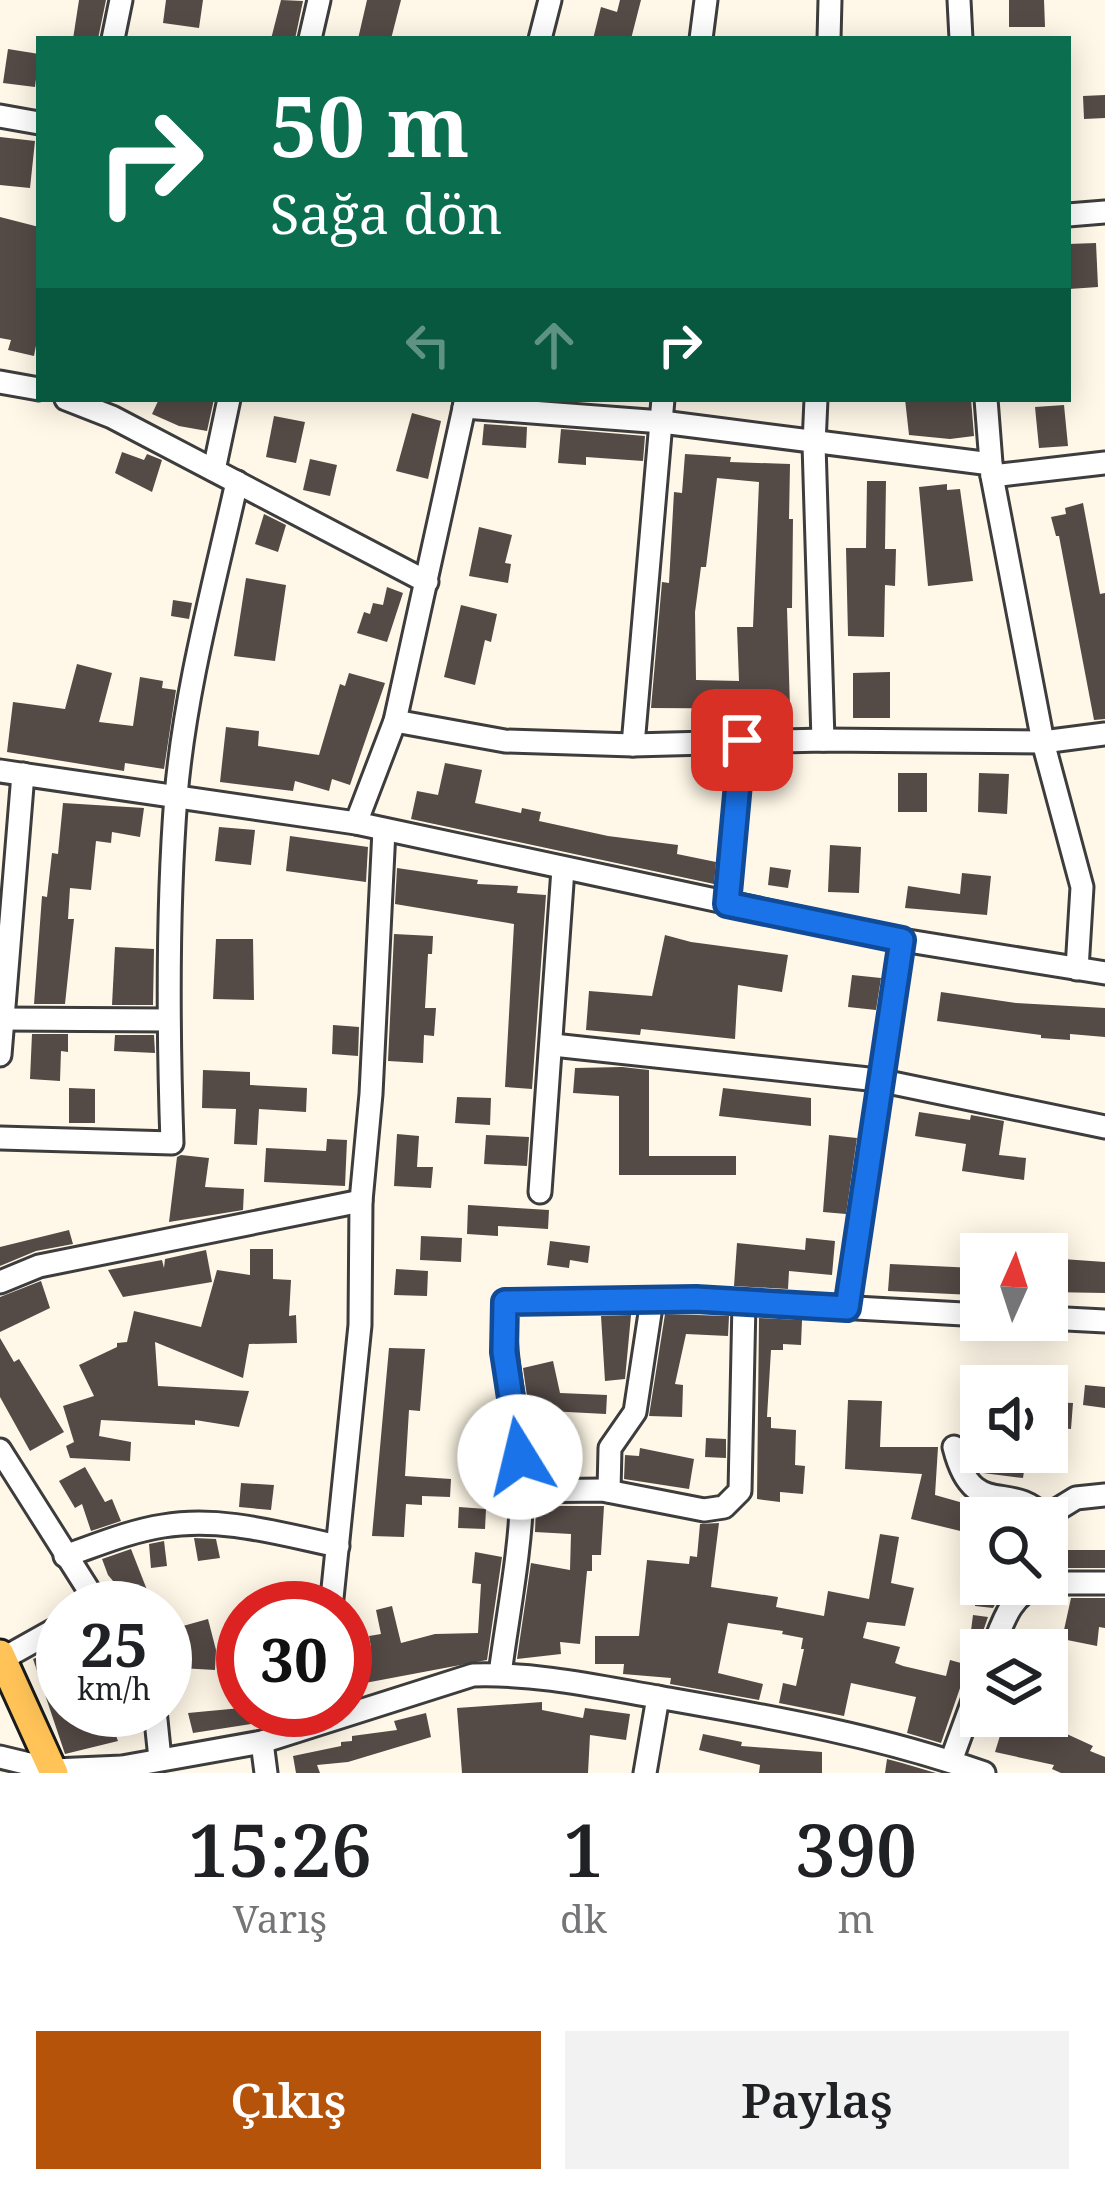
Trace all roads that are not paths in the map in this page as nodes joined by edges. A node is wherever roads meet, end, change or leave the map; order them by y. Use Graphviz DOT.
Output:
graph roads {
  1 [pos="121,0"];
  2 [pos="320,0"];
  3 [pos="550,0"];
  4 [pos="706,0"];
  5 [pos="830,0"];
  6 [pos="958,0"];
  7 [pos="114,36"];
  8 [pos="311,36"];
  9 [pos="541,36"];
  10 [pos="700,36"];
  11 [pos="830,36"];
  12 [pos="961,36"];
  13 [pos="0,116"];
  14 [pos="36,122"];
  15 [pos="1105,212"];
  16 [pos="1071,214"];
  17 [pos="0,382"];
  18 [pos="36,387"];
  19 [pos="74,402"];
  20 [pos="228,402"];
  21 [pos="816,402"];
  22 [pos="986,402"];
  23 [pos="465,403"];
  24 [pos="663,410"];
  25 [pos="814,444"];
  26 [pos="1105,463"];
  27 [pos="214,470"];
  28 [pos="992,470"];
  29 [pos="238,482"];
  30 [pos="427,582"];
  31 [pos="394,721"];
  32 [pos="1105,734"];
  33 [pos="742,740"];
  34 [pos="824,740"];
  35 [pos="1043,742"];
  36 [pos="633,745"];
  37 [pos="11,772"];
  38 [pos="176,794"];
  39 [pos="356,823"];
  40 [pos="384,830"];
  41 [pos="563,869"];
  42 [pos="727,904"];
  43 [pos="902,940"];
  44 [pos="1077,969"];
  45 [pos="1105,973"];
  46 [pos="0,1019"];
  47 [pos="167,1020"];
  48 [pos="553,1045"];
  49 [pos="0,1055"];
  50 [pos="878,1080"];
  51 [pos="1105,1127"];
  52 [pos="0,1138"];
  53 [pos="540,1192"];
  54 [pos="361,1201"];
  55 [pos="0,1282"];
  56 [pos="652,1300"];
  57 [pos="744,1302"];
  58 [pos="847,1308"];
  59 [pos="960,1314"];
  60 [pos="1068,1319"];
  61 [pos="1105,1321"];
  62 [pos="954,1447"];
  63 [pos="0,1450"];
  64 [pos="522,1491"];
  65 [pos="609,1491"];
  66 [pos="1105,1496"];
  67 [pos="999,1497"];
  68 [pos="1068,1504"];
  69 [pos="338,1546"];
  70 [pos="65,1556"];
  71 [pos="81,1581"];
  72 [pos="334,1581"];
  73 [pos="1105,1583"];
  74 [pos="1068,1584"];
  75 [pos="36,1639"];
  76 [pos="2,1656"];
  77 [pos="500,1674"];
  78 [pos="658,1697"];
  79 [pos="372,1704"];
  80 [pos="960,1736"];
  81 [pos="158,1737"];
  82 [pos="275,1737"];
  83 [pos="262,1742"];
  84 [pos="0,1757"];
  85 [pos="160,1759"];
  86 [pos="951,1761"];
  87 [pos="123,1770"];
  88 [pos="54,1771"];
  89 [pos="266,1773"];
  90 [pos="645,1773"];
  91 [pos="984,1773"];
  1 -- 7 [label="street"];
  2 -- 8 [label="street"];
  3 -- 9 [label="street"];
  4 -- 10 [label="street"];
  5 -- 11 [label="street"];
  6 -- 12 [label="street"];
  13 -- 14 [label="street"];
  15 -- 16 [label="street"];
  17 -- 18 [label="street"];
  19 -- 27 [label="street"];
  20 -- 27 [label="street"];
  21 -- 25 [label="street"];
  22 -- 28 [label="street"];
  23 -- 24 [label="street"];
  23 -- 30 [label="street"];
  24 -- 25 [label="street"];
  24 -- 36 [label="street"];
  25 -- 28 [label="street"];
  25 -- 34 [label="street"];
  26 -- 28 [label="street"];
  27 -- 29 [label="street"];
  28 -- 35 [label="street"];
  29 -- 30 [label="street"];
  29 -- 38 [label="street"];
  30 -- 31 [label="street"];
  31 -- 36 [label="street"];
  31 -- 39 [label="street"];
  32 -- 35 [label="street"];
  33 -- 34 [label="street"];
  33 -- 36 [label="street"];
  33 -- 42 [label="street"];
  34 -- 35 [label="street"];
  35 -- 44 [label="street"];
  37 -- 38 [label="street"];
  37 -- 46 [label="street"];
  38 -- 39 [label="street"];
  38 -- 47 [label="street"];
  39 -- 40 [label="street"];
  40 -- 41 [label="street"];
  40 -- 54 [label="street"];
  41 -- 42 [label="street"];
  41 -- 48 [label="street"];
  42 -- 43 [label="street"];
  43 -- 44 [label="street"];
  43 -- 50 [label="street"];
  44 -- 45 [label="street"];
  46 -- 47 [label="street"];
  46 -- 49 [label="street"];
  47 -- 52 [label="street"];
  48 -- 50 [label="street"];
  48 -- 53 [label="street"];
  50 -- 51 [label="street"];
  50 -- 58 [label="street"];
  54 -- 55 [label="street"];
  54 -- 69 [label="street"];
  56 -- 57 [label="street"];
  56 -- 64 [label="street"];
  56 -- 65 [label="street"];
  57 -- 58 [label="street"];
  57 -- 65 [label="street"];
  58 -- 59 [label="street"];
  60 -- 61 [label="street"];
  62 -- 67 [label="street"];
  63 -- 70 [label="street"];
  64 -- 65 [label="street"];
  64 -- 77 [label="street"];
  66 -- 68 [label="street"];
  69 -- 70 [label="street"];
  69 -- 72 [label="street"];
  70 -- 71 [label="street"];
  73 -- 74 [label="street"];
  75 -- 76 [label="street"];
  76 -- 88 [label="main road"];
  77 -- 78 [label="street"];
  77 -- 79 [label="street"];
  78 -- 86 [label="street"];
  78 -- 90 [label="street"];
  80 -- 86 [label="street"];
  81 -- 85 [label="street"];
  82 -- 83 [label="street"];
  83 -- 85 [label="street"];
  83 -- 89 [label="street"];
  84 -- 88 [label="street"];
  85 -- 87 [label="street"];
  86 -- 91 [label="street"];
  87 -- 88 [label="street"];
}
